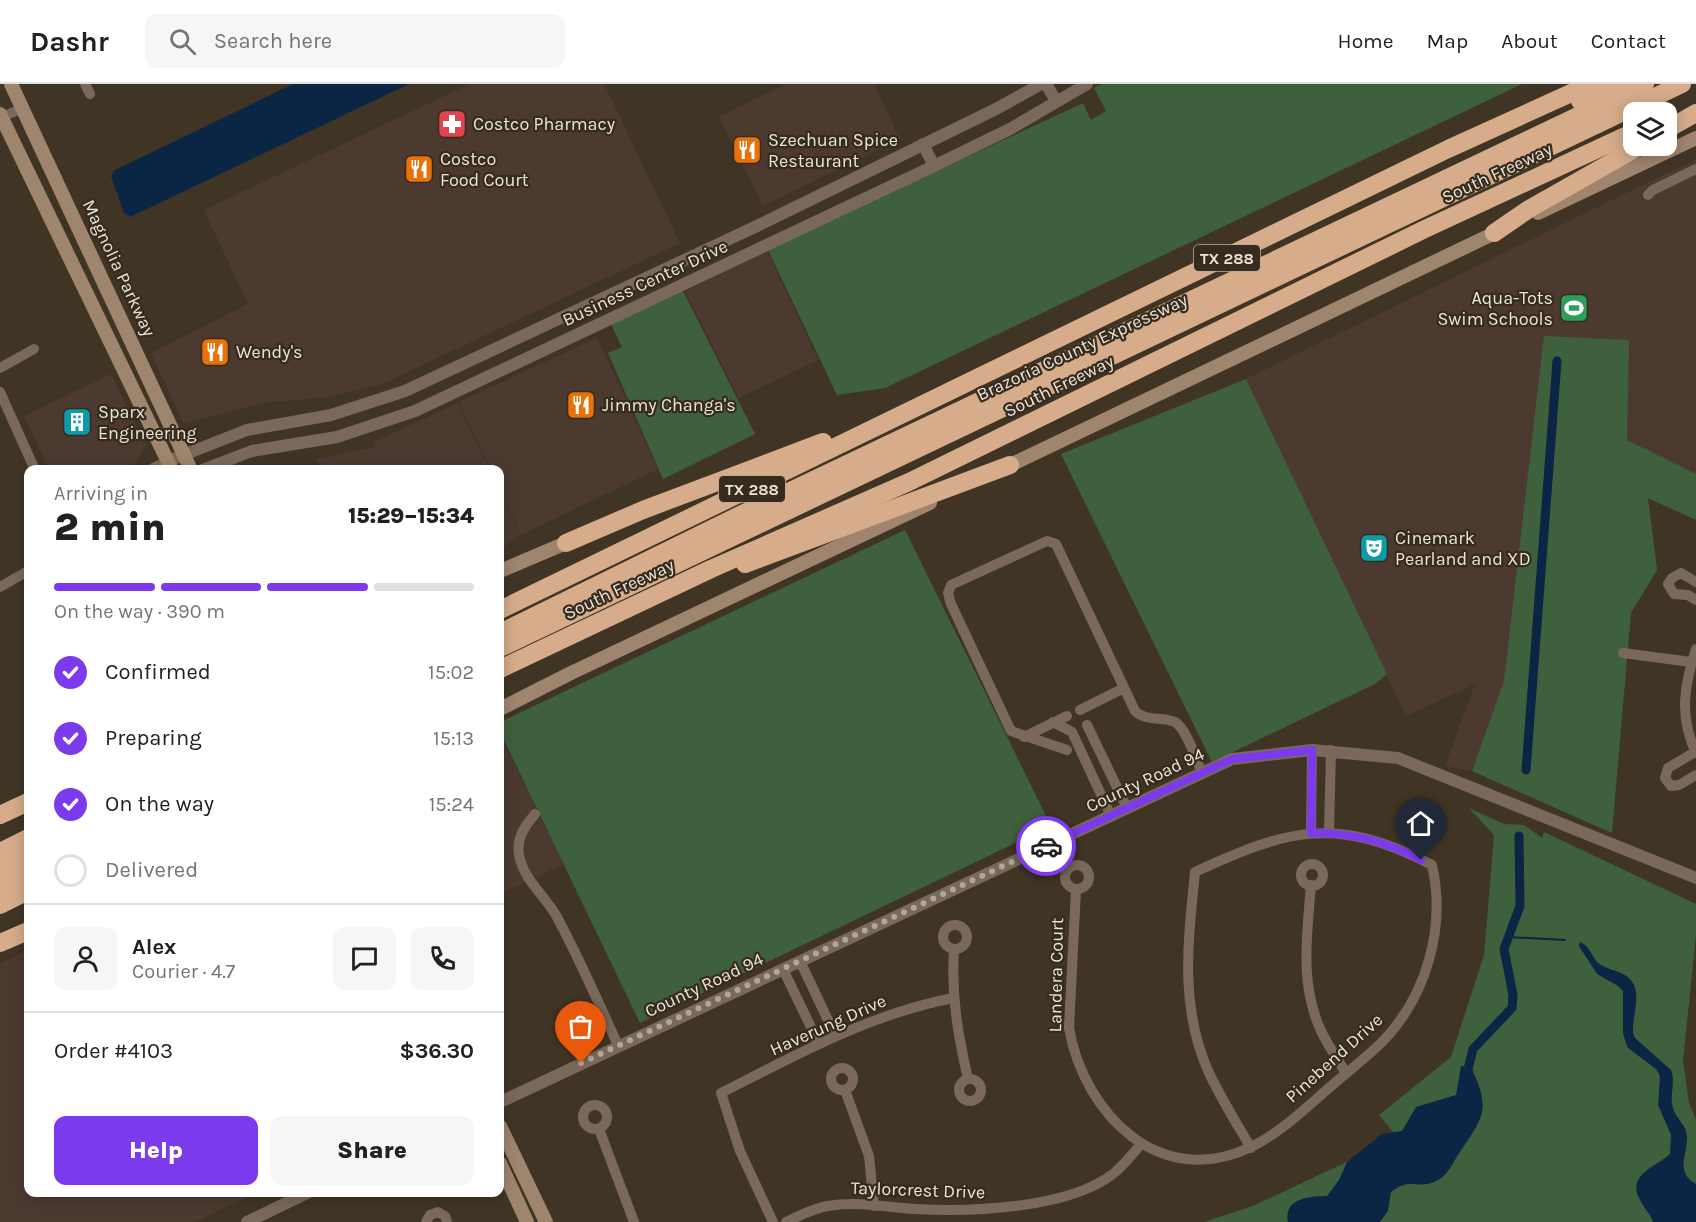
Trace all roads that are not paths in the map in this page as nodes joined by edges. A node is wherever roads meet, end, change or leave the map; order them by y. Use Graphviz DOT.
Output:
graph roads {
  1 [pos="11,84"];
  2 [pos="1041,84"];
  3 [pos="1046,84"];
  4 [pos="1087,84"];
  5 [pos="1560,84"];
  6 [pos="1591,84"];
  7 [pos="1616,84"];
  8 [pos="1645,84"];
  9 [pos="1682,84"];
  10 [pos="1696,86"];
  11 [pos="1056,101"];
  12 [pos="1662,102"];
  13 [pos="1696,102"];
  14 [pos="23,108"];
  15 [pos="1677,111"];
  16 [pos="1696,113"];
  17 [pos="1,116"];
  18 [pos="1623,122"];
  19 [pos="1677,124"];
  20 [pos="1623,137"];
  21 [pos="1696,138"];
  22 [pos="923,144"];
  23 [pos="1448,149"];
  24 [pos="1623,156"];
  25 [pos="934,166"];
  26 [pos="1696,169"];
  27 [pos="1648,195"];
  28 [pos="757,226"];
  29 [pos="1494,234"];
  30 [pos="761,248"];
  31 [pos="1379,252"];
  32 [pos="584,308"];
  33 [pos="593,327"];
  34 [pos="34,350"];
  35 [pos="1005,366"];
  36 [pos="0,368"];
  37 [pos="405,391"];
  38 [pos="0,392"];
  39 [pos="415,411"];
  40 [pos="184,454"];
  41 [pos="33,465"];
  42 [pos="170,465"];
  43 [pos="189,465"];
  44 [pos="214,465"];
  45 [pos="1010,465"];
  46 [pos="566,543"];
  47 [pos="504,569"];
  48 [pos="711,569"];
  49 [pos="24,573"];
  50 [pos="1696,582"];
  51 [pos="0,587"];
  52 [pos="1696,600"];
  53 [pos="504,608"];
  54 [pos="504,631"];
  55 [pos="504,646"];
  56 [pos="1696,649"];
  57 [pos="1623,653"];
  58 [pos="1691,662"];
  59 [pos="504,667"];
  60 [pos="1124,688"];
  61 [pos="1093,703"];
  62 [pos="504,707"];
  63 [pos="1080,710"];
  64 [pos="1066,716"];
  65 [pos="1053,723"];
  66 [pos="1087,725"];
  67 [pos="1072,732"];
  68 [pos="1024,737"];
  69 [pos="1067,750"];
  70 [pos="1312,750"];
  71 [pos="1331,750"];
  72 [pos="1696,752"];
  73 [pos="1202,773"];
  74 [pos="1696,775"];
  75 [pos="24,804"];
  76 [pos="1128,808"];
  77 [pos="535,813"];
  78 [pos="0,815"];
  79 [pos="1111,816"];
  80 [pos="1329,832"];
  81 [pos="1311,833"];
  82 [pos="24,840"];
  83 [pos="0,852"];
  84 [pos="24,859"];
  85 [pos="0,870"];
  86 [pos="24,875"];
  87 [pos="1696,878"];
  88 [pos="1311,885"];
  89 [pos="0,886"];
  90 [pos="1076,890"];
  91 [pos="24,893"];
  92 [pos="0,905"];
  93 [pos="24,933"];
  94 [pos="0,943"];
  95 [pos="954,950"];
  96 [pos="800,961"];
  97 [pos="783,969"];
  98 [pos="953,998"];
  99 [pos="835,1035"];
  100 [pos="819,1044"];
  101 [pos="618,1045"];
  102 [pos="1346,1073"];
  103 [pos="968,1079"];
  104 [pos="845,1090"];
  105 [pos="504,1100"];
  106 [pos="599,1129"];
  107 [pos="504,1134"];
  108 [pos="1141,1144"];
  109 [pos="1251,1148"];
  110 [pos="504,1172"];
  111 [pos="299,1197"];
  112 [pos="874,1206"];
  113 [pos="247,1222"];
  114 [pos="426,1222"];
  115 [pos="447,1222"];
  116 [pos="527,1222"];
  117 [pos="546,1222"];
  118 [pos="634,1222"];
  119 [pos="773,1222"];
  120 [pos="786,1222"];
  1 -- 14 [label="main road, Magnolia Parkway"];
  2 -- 22 [label="street, Business Center Drive"];
  3 -- 11 [label="street"];
  4 -- 11 [label="street, Business Center Drive"];
  5 -- 23 [label="highway"];
  6 -- 23 [label="highway, South Freeway / TX 288"];
  7 -- 23 [label="highway"];
  8 -- 54 [label="highway, Brazoria County Expressway"];
  9 -- 55 [label="highway, Brazoria County Expressway"];
  10 -- 12 [label="highway"];
  11 -- 25 [label="street, Business Center Drive"];
  13 -- 15 [label="highway"];
  14 -- 17 [label="street"];
  14 -- 40 [label="main road, Magnolia Parkway"];
  16 -- 19 [label="highway"];
  17 -- 42 [label="main road"];
  18 -- 31 [label="highway"];
  20 -- 31 [label="highway, South Freeway"];
  21 -- 29 [label="main road"];
  22 -- 25 [label="street"];
  22 -- 28 [label="street, Business Center Drive"];
  23 -- 35 [label="highway, South Freeway / TX 288"];
  24 -- 29 [label="highway"];
  25 -- 30 [label="street, Business Center Drive"];
  26 -- 27 [label="street"];
  28 -- 30 [label="street"];
  28 -- 32 [label="street, Business Center Drive"];
  29 -- 45 [label="main road"];
  30 -- 33 [label="street, Business Center Drive"];
  31 -- 48 [label="highway, South Freeway"];
  32 -- 33 [label="street"];
  32 -- 37 [label="street, Business Center Drive"];
  33 -- 39 [label="street, Business Center Drive"];
  34 -- 36 [label="street"];
  35 -- 46 [label="highway"];
  35 -- 53 [label="highway, South Freeway / TX 288"];
  37 -- 39 [label="street"];
  37 -- 40 [label="street, Business Center Drive"];
  38 -- 41 [label="street"];
  39 -- 44 [label="street, Business Center Drive"];
  40 -- 42 [label="street, Business Center Drive"];
  40 -- 43 [label="main road, Magnolia Parkway"];
  45 -- 48 [label="highway"];
  45 -- 62 [label="main road"];
  46 -- 47 [label="main road"];
  48 -- 59 [label="highway, South Freeway"];
  49 -- 51 [label="street"];
  50 -- 52 [label="street"];
  56 -- 58 [label="street"];
  57 -- 58 [label="street"];
  58 -- 72 [label="street"];
  60 -- 61 [label="street"];
  60 -- 68 [label="street"];
  60 -- 73 [label="street"];
  61 -- 63 [label="street"];
  61 -- 66 [label="street"];
  64 -- 65 [label="street"];
  65 -- 67 [label="street"];
  65 -- 68 [label="street"];
  66 -- 67 [label="street"];
  66 -- 76 [label="street"];
  67 -- 79 [label="street"];
  68 -- 69 [label="street"];
  70 -- 71 [label="street, County Road 94"];
  70 -- 73 [label="street, County Road 94"];
  70 -- 81 [label="street"];
  71 -- 80 [label="street"];
  71 -- 87 [label="street, County Road 94"];
  72 -- 74 [label="street"];
  73 -- 76 [label="street, County Road 94"];
  75 -- 78 [label="highway"];
  76 -- 79 [label="street, County Road 94"];
  77 -- 101 [label="street"];
  79 -- 96 [label="street, County Road 94"];
  80 -- 81 [label="street"];
  80 -- 102 [label="street, Pinebend Drive"];
  81 -- 109 [label="street"];
  82 -- 83 [label="highway"];
  84 -- 85 [label="highway"];
  86 -- 89 [label="highway"];
  88 -- 102 [label="street"];
  90 -- 108 [label="street, Landera Court"];
  91 -- 92 [label="highway"];
  93 -- 94 [label="highway"];
  95 -- 98 [label="street"];
  96 -- 97 [label="street, County Road 94"];
  96 -- 99 [label="street"];
  97 -- 100 [label="street"];
  97 -- 101 [label="street, County Road 94"];
  98 -- 99 [label="street, Haverung Drive"];
  98 -- 103 [label="street"];
  99 -- 100 [label="street, Haverung Drive"];
  100 -- 119 [label="street, Haverung Drive"];
  101 -- 105 [label="street, County Road 94"];
  102 -- 109 [label="street, Pinebend Drive"];
  104 -- 112 [label="street"];
  106 -- 118 [label="street"];
  107 -- 117 [label="main road"];
  108 -- 109 [label="street, Pinebend Drive"];
  108 -- 112 [label="street, Taylorcrest Drive"];
  110 -- 116 [label="main road"];
  111 -- 113 [label="street"];
  112 -- 120 [label="street, Taylorcrest Drive"];
  114 -- 115 [label="street"];
}
